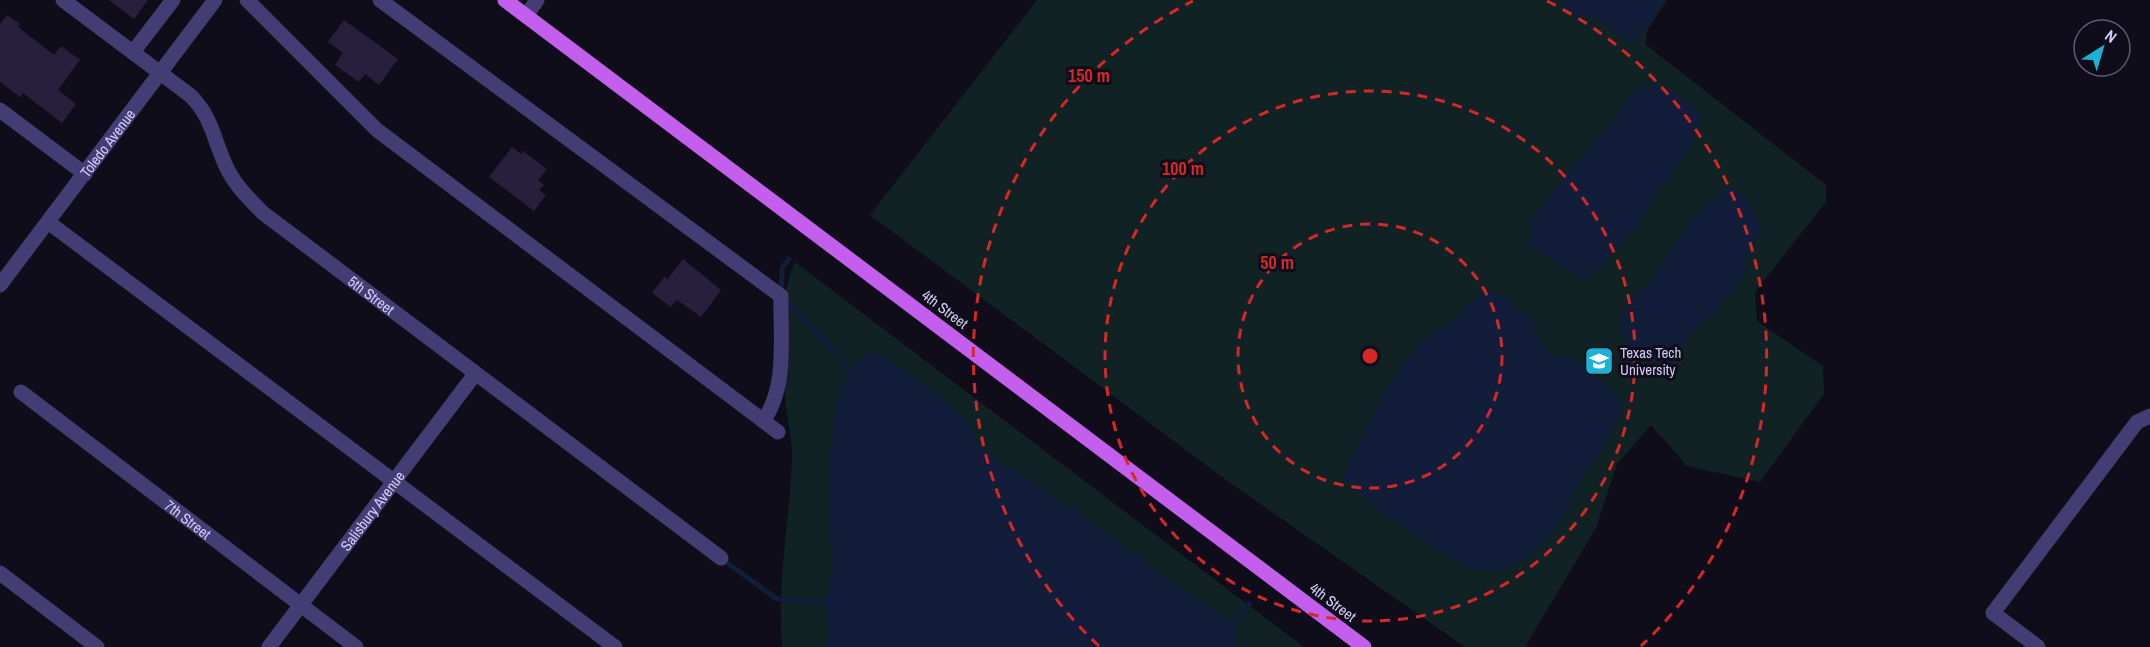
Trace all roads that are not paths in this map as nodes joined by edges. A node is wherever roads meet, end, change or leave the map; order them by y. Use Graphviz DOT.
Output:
graph roads {
  1 [pos="63,0"];
  2 [pos="173,0"];
  3 [pos="215,0"];
  4 [pos="247,0"];
  5 [pos="380,0"];
  6 [pos="505,0"];
  7 [pos="537,0"];
  8 [pos="526,16"];
  9 [pos="133,52"];
  10 [pos="161,73"];
  11 [pos="0,110"];
  12 [pos="85,174"];
  13 [pos="48,222"];
  14 [pos="2,277"];
  15 [pos="475,374"];
  16 [pos="21,392"];
  17 [pos="2150,416"];
  18 [pos="763,421"];
  19 [pos="778,432"];
  20 [pos="394,481"];
  21 [pos="721,558"];
  22 [pos="0,573"];
  23 [pos="301,605"];
  24 [pos="97,647"];
  25 [pos="269,647"];
  26 [pos="356,647"];
  27 [pos="615,647"];
  28 [pos="1364,647"];
  29 [pos="2038,647"];
  1 -- 9 [label="street, 5th Street"];
  2 -- 9 [label="street"];
  3 -- 10 [label="street, Toledo Avenue"];
  4 -- 18 [label="street"];
  5 -- 18 [label="street"];
  6 -- 8 [label="main road, 4th Street"];
  7 -- 8 [label="street"];
  8 -- 28 [label="main road, 4th Street"];
  9 -- 10 [label="street, 5th Street"];
  10 -- 12 [label="street, Toledo Avenue"];
  10 -- 15 [label="street, 5th Street"];
  11 -- 12 [label="street"];
  12 -- 13 [label="street, Toledo Avenue"];
  13 -- 14 [label="street, Toledo Avenue"];
  13 -- 20 [label="street"];
  15 -- 20 [label="street, Salisbury Avenue"];
  15 -- 21 [label="street, 5th Street"];
  16 -- 23 [label="street, 7th Street"];
  17 -- 29 [label="street"];
  18 -- 19 [label="street"];
  20 -- 23 [label="street, Salisbury Avenue"];
  20 -- 27 [label="street"];
  22 -- 24 [label="street"];
  23 -- 25 [label="street, Salisbury Avenue"];
  23 -- 26 [label="street, 7th Street"];
}
